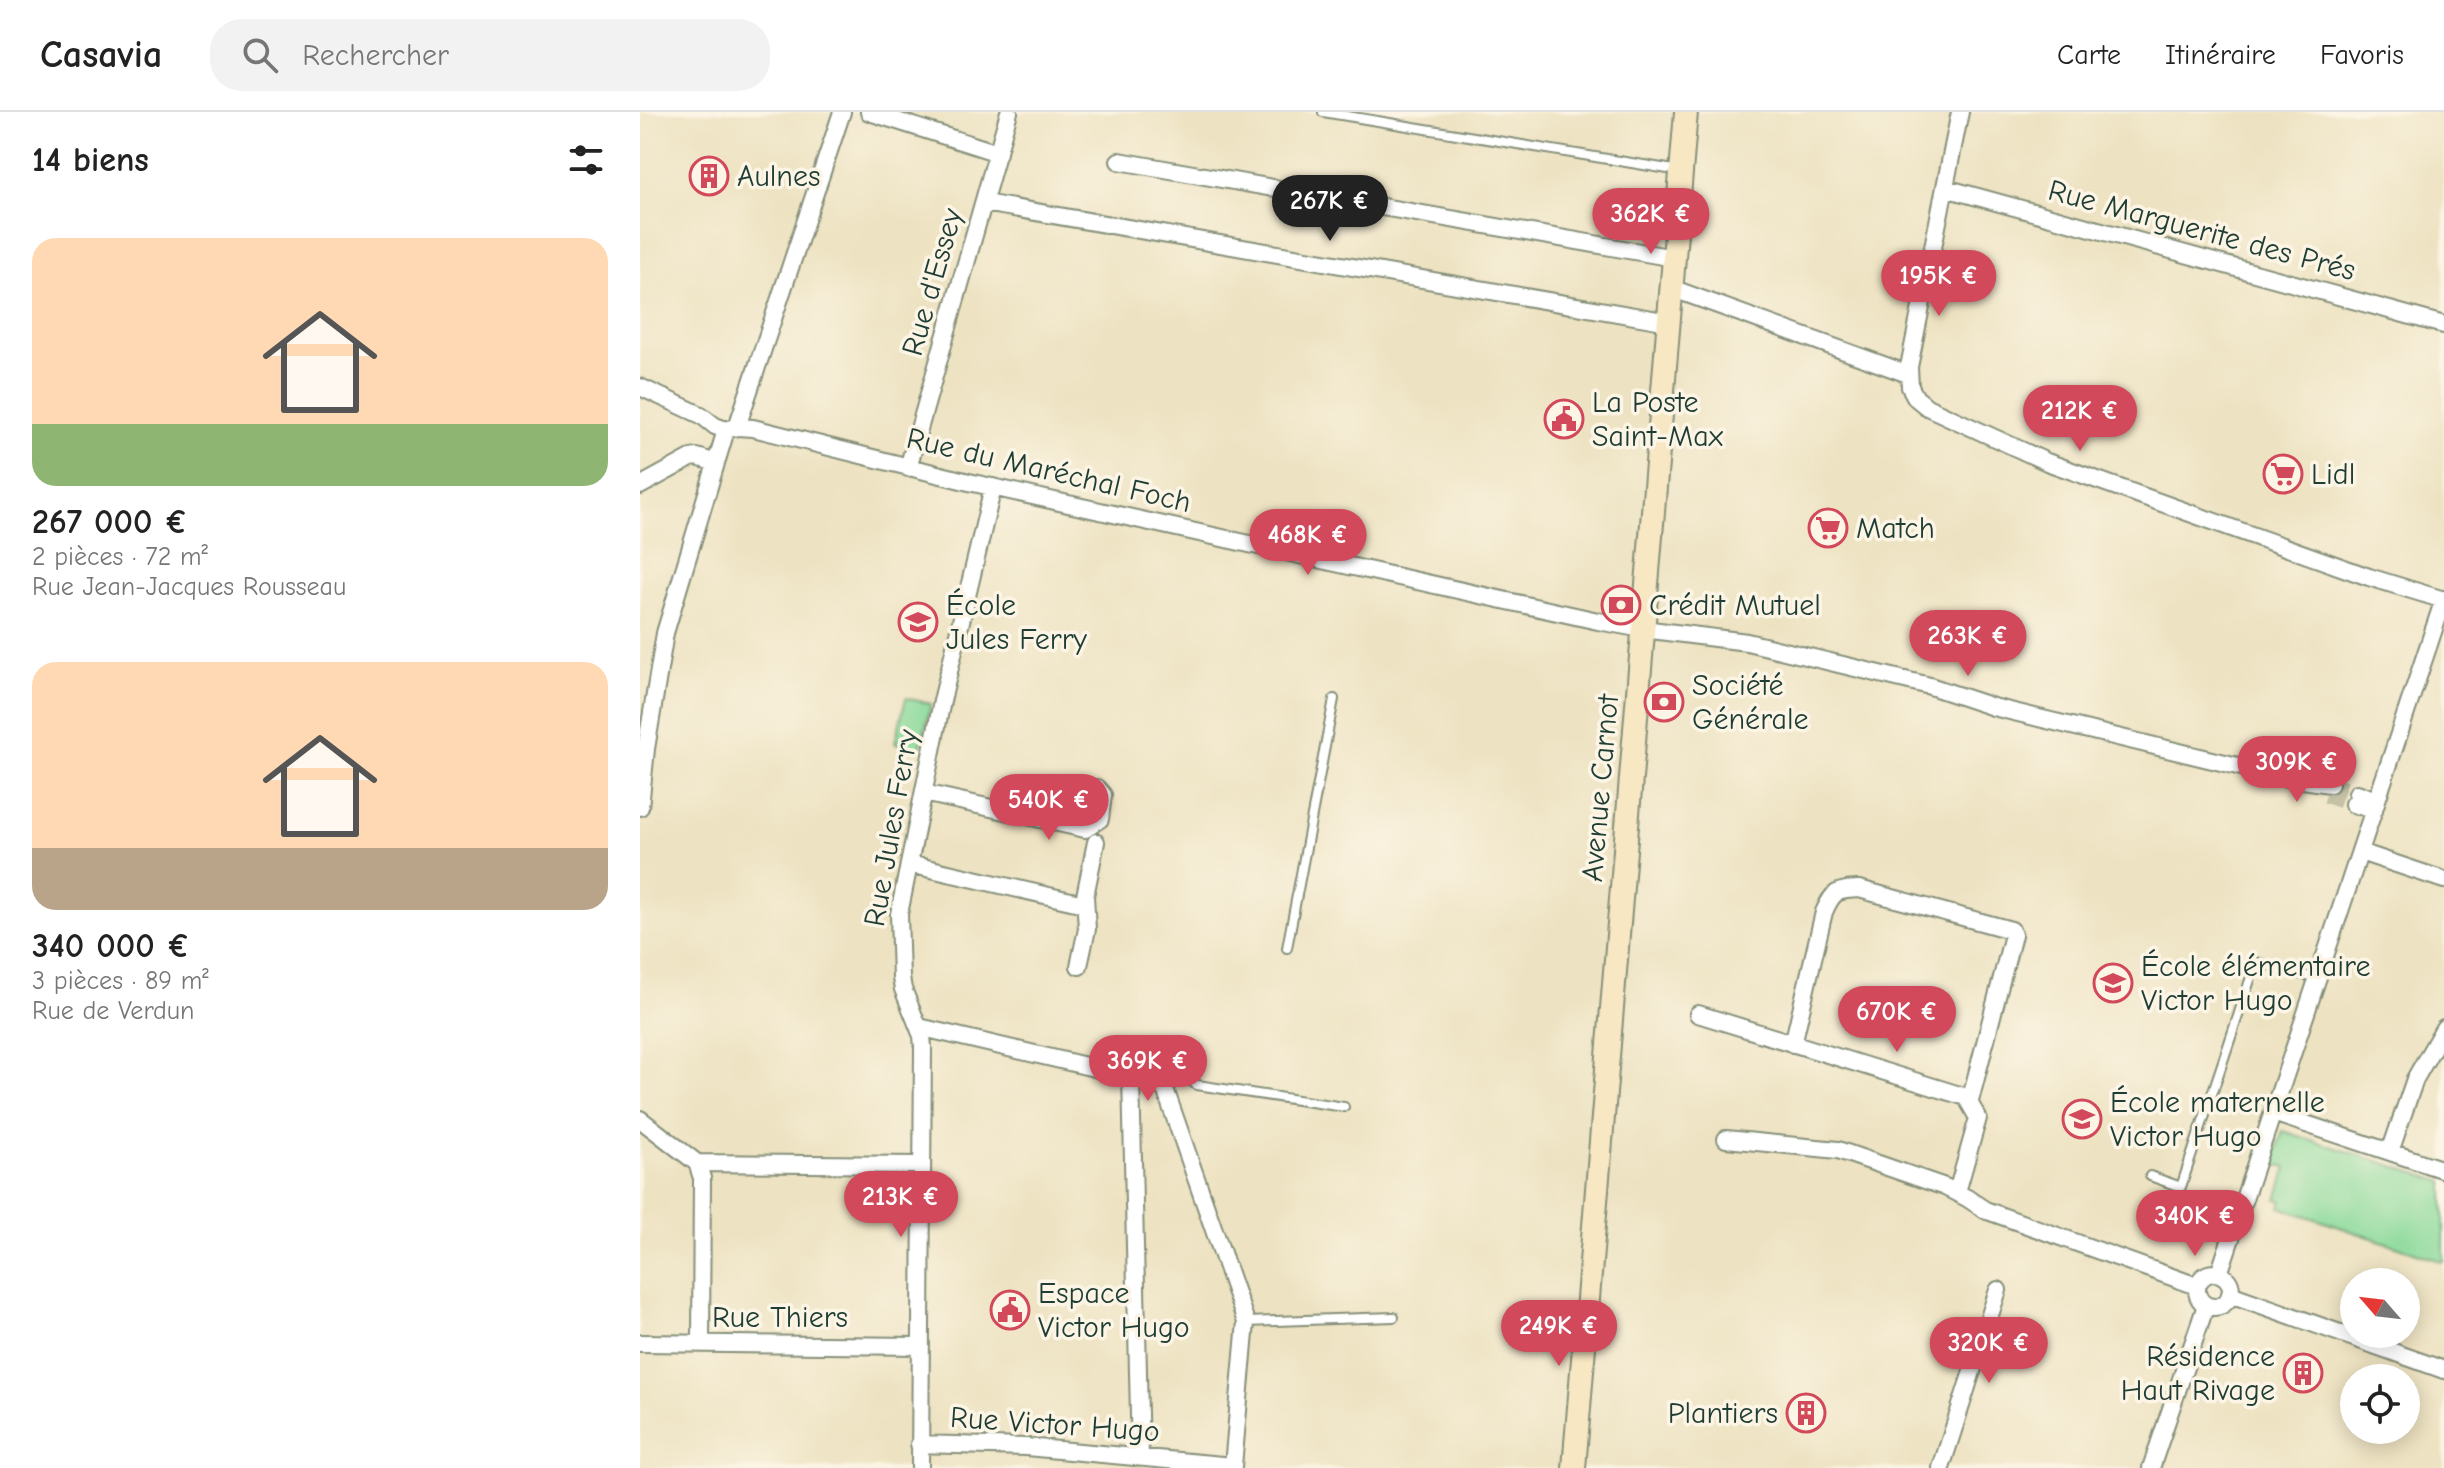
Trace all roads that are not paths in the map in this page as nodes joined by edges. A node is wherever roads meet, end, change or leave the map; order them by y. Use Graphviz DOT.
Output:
graph roads {
  1 [pos="842,112"];
  2 [pos="869,112"];
  3 [pos="1009,112"];
  4 [pos="1323,112"];
  5 [pos="1686,112"];
  6 [pos="1960,112"];
  7 [pos="998,153"];
  8 [pos="1119,161"];
  9 [pos="1681,171"];
  10 [pos="1945,188"];
  11 [pos="984,203"];
  12 [pos="1674,258"];
  13 [pos="1671,288"];
  14 [pos="1669,322"];
  15 [pos="2444,325"];
  16 [pos="1908,374"];
  17 [pos="640,387"];
  18 [pos="732,428"];
  19 [pos="716,463"];
  20 [pos="908,468"];
  21 [pos="640,486"];
  22 [pos="993,487"];
  23 [pos="2444,599"];
  24 [pos="1643,629"];
  25 [pos="1334,699"];
  26 [pos="1097,788"];
  27 [pos="2328,789"];
  28 [pos="924,793"];
  29 [pos="2355,798"];
  30 [pos="2375,805"];
  31 [pos="640,807"];
  32 [pos="1096,842"];
  33 [pos="2360,852"];
  34 [pos="909,864"];
  35 [pos="2444,880"];
  36 [pos="1084,904"];
  37 [pos="1287,948"];
  38 [pos="1079,966"];
  39 [pos="2318,979"];
  40 [pos="1698,1014"];
  41 [pos="919,1027"];
  42 [pos="2444,1028"];
  43 [pos="1793,1044"];
  44 [pos="1180,1075"];
  45 [pos="1131,1076"];
  46 [pos="1970,1101"];
  47 [pos="1344,1107"];
  48 [pos="2273,1113"];
  49 [pos="640,1119"];
  50 [pos="1726,1139"];
  51 [pos="2390,1152"];
  52 [pos="697,1163"];
  53 [pos="921,1165"];
  54 [pos="2444,1170"];
  55 [pos="2150,1176"];
  56 [pos="1951,1190"];
  57 [pos="2219,1274"];
  58 [pos="2197,1286"];
  59 [pos="1998,1290"];
  60 [pos="2230,1294"];
  61 [pos="2206,1305"];
  62 [pos="1394,1317"];
  63 [pos="1246,1322"];
  64 [pos="640,1343"];
  65 [pos="701,1344"];
  66 [pos="920,1346"];
  67 [pos="2444,1370"];
  68 [pos="919,1444"];
  69 [pos="1140,1457"];
  70 [pos="1233,1467"];
  71 [pos="920,1468"];
  72 [pos="1574,1468"];
  73 [pos="1941,1468"];
  74 [pos="2151,1468"];
  1 -- 18 [label="street"];
  2 -- 7 [label="street"];
  3 -- 7 [label="street, Rue d'Essey"];
  4 -- 9 [label="lane"];
  5 -- 9 [label="street, Avenue Carnot"];
  6 -- 10 [label="street"];
  7 -- 11 [label="street, Rue d'Essey"];
  8 -- 12 [label="street"];
  9 -- 12 [label="street, Avenue Carnot"];
  10 -- 15 [label="street, Rue Marguerite des Prés"];
  10 -- 16 [label="street"];
  11 -- 14 [label="street"];
  11 -- 20 [label="street, Rue d'Essey"];
  12 -- 13 [label="street, Avenue Carnot"];
  13 -- 14 [label="street, Avenue Carnot"];
  13 -- 16 [label="street"];
  14 -- 24 [label="street, Avenue Carnot"];
  16 -- 23 [label="street"];
  17 -- 18 [label="street, Rue du Maréchal Foch"];
  18 -- 19 [label="street"];
  18 -- 20 [label="street, Rue du Maréchal Foch"];
  19 -- 21 [label="street"];
  19 -- 31 [label="street"];
  20 -- 22 [label="street, Rue du Maréchal Foch"];
  22 -- 24 [label="street, Rue du Maréchal Foch"];
  22 -- 28 [label="street, Rue Jules Ferry"];
  23 -- 30 [label="street"];
  24 -- 27 [label="street, Rue du Maréchal Foch"];
  24 -- 72 [label="street, Avenue Carnot"];
  25 -- 37 [label="lane"];
  26 -- 28 [label="street"];
  28 -- 34 [label="street, Rue Jules Ferry"];
  29 -- 30 [label="street"];
  30 -- 33 [label="street"];
  32 -- 36 [label="street"];
  33 -- 35 [label="street"];
  33 -- 39 [label="street"];
  34 -- 36 [label="street"];
  34 -- 41 [label="street, Rue Jules Ferry"];
  36 -- 38 [label="street"];
  39 -- 48 [label="street"];
  39 -- 55 [label="lane"];
  40 -- 43 [label="street"];
  41 -- 45 [label="street"];
  41 -- 53 [label="street, Rue Jules Ferry"];
  42 -- 51 [label="street"];
  43 -- 46 [label="street"];
  43 -- 46 [label="street"];
  44 -- 47 [label="lane"];
  45 -- 63 [label="street"];
  45 -- 69 [label="street"];
  46 -- 56 [label="street"];
  48 -- 51 [label="street"];
  48 -- 57 [label="street"];
  49 -- 52 [label="street"];
  50 -- 56 [label="street"];
  51 -- 54 [label="street"];
  52 -- 53 [label="street"];
  52 -- 65 [label="street"];
  53 -- 66 [label="street, Rue Jules Ferry"];
  56 -- 58 [label="street"];
  57 -- 58 [label="street"];
  57 -- 60 [label="street"];
  58 -- 61 [label="street"];
  59 -- 73 [label="street"];
  60 -- 61 [label="street"];
  60 -- 67 [label="street"];
  61 -- 74 [label="street"];
  62 -- 63 [label="lane"];
  63 -- 70 [label="street"];
  64 -- 65 [label="street, Rue Thiers"];
  65 -- 66 [label="street, Rue Thiers"];
  66 -- 68 [label="street, Rue Jules Ferry"];
  68 -- 69 [label="street, Rue Victor Hugo"];
  68 -- 71 [label="street, Rue Jules Ferry"];
  69 -- 70 [label="street, Rue Victor Hugo"];
}
